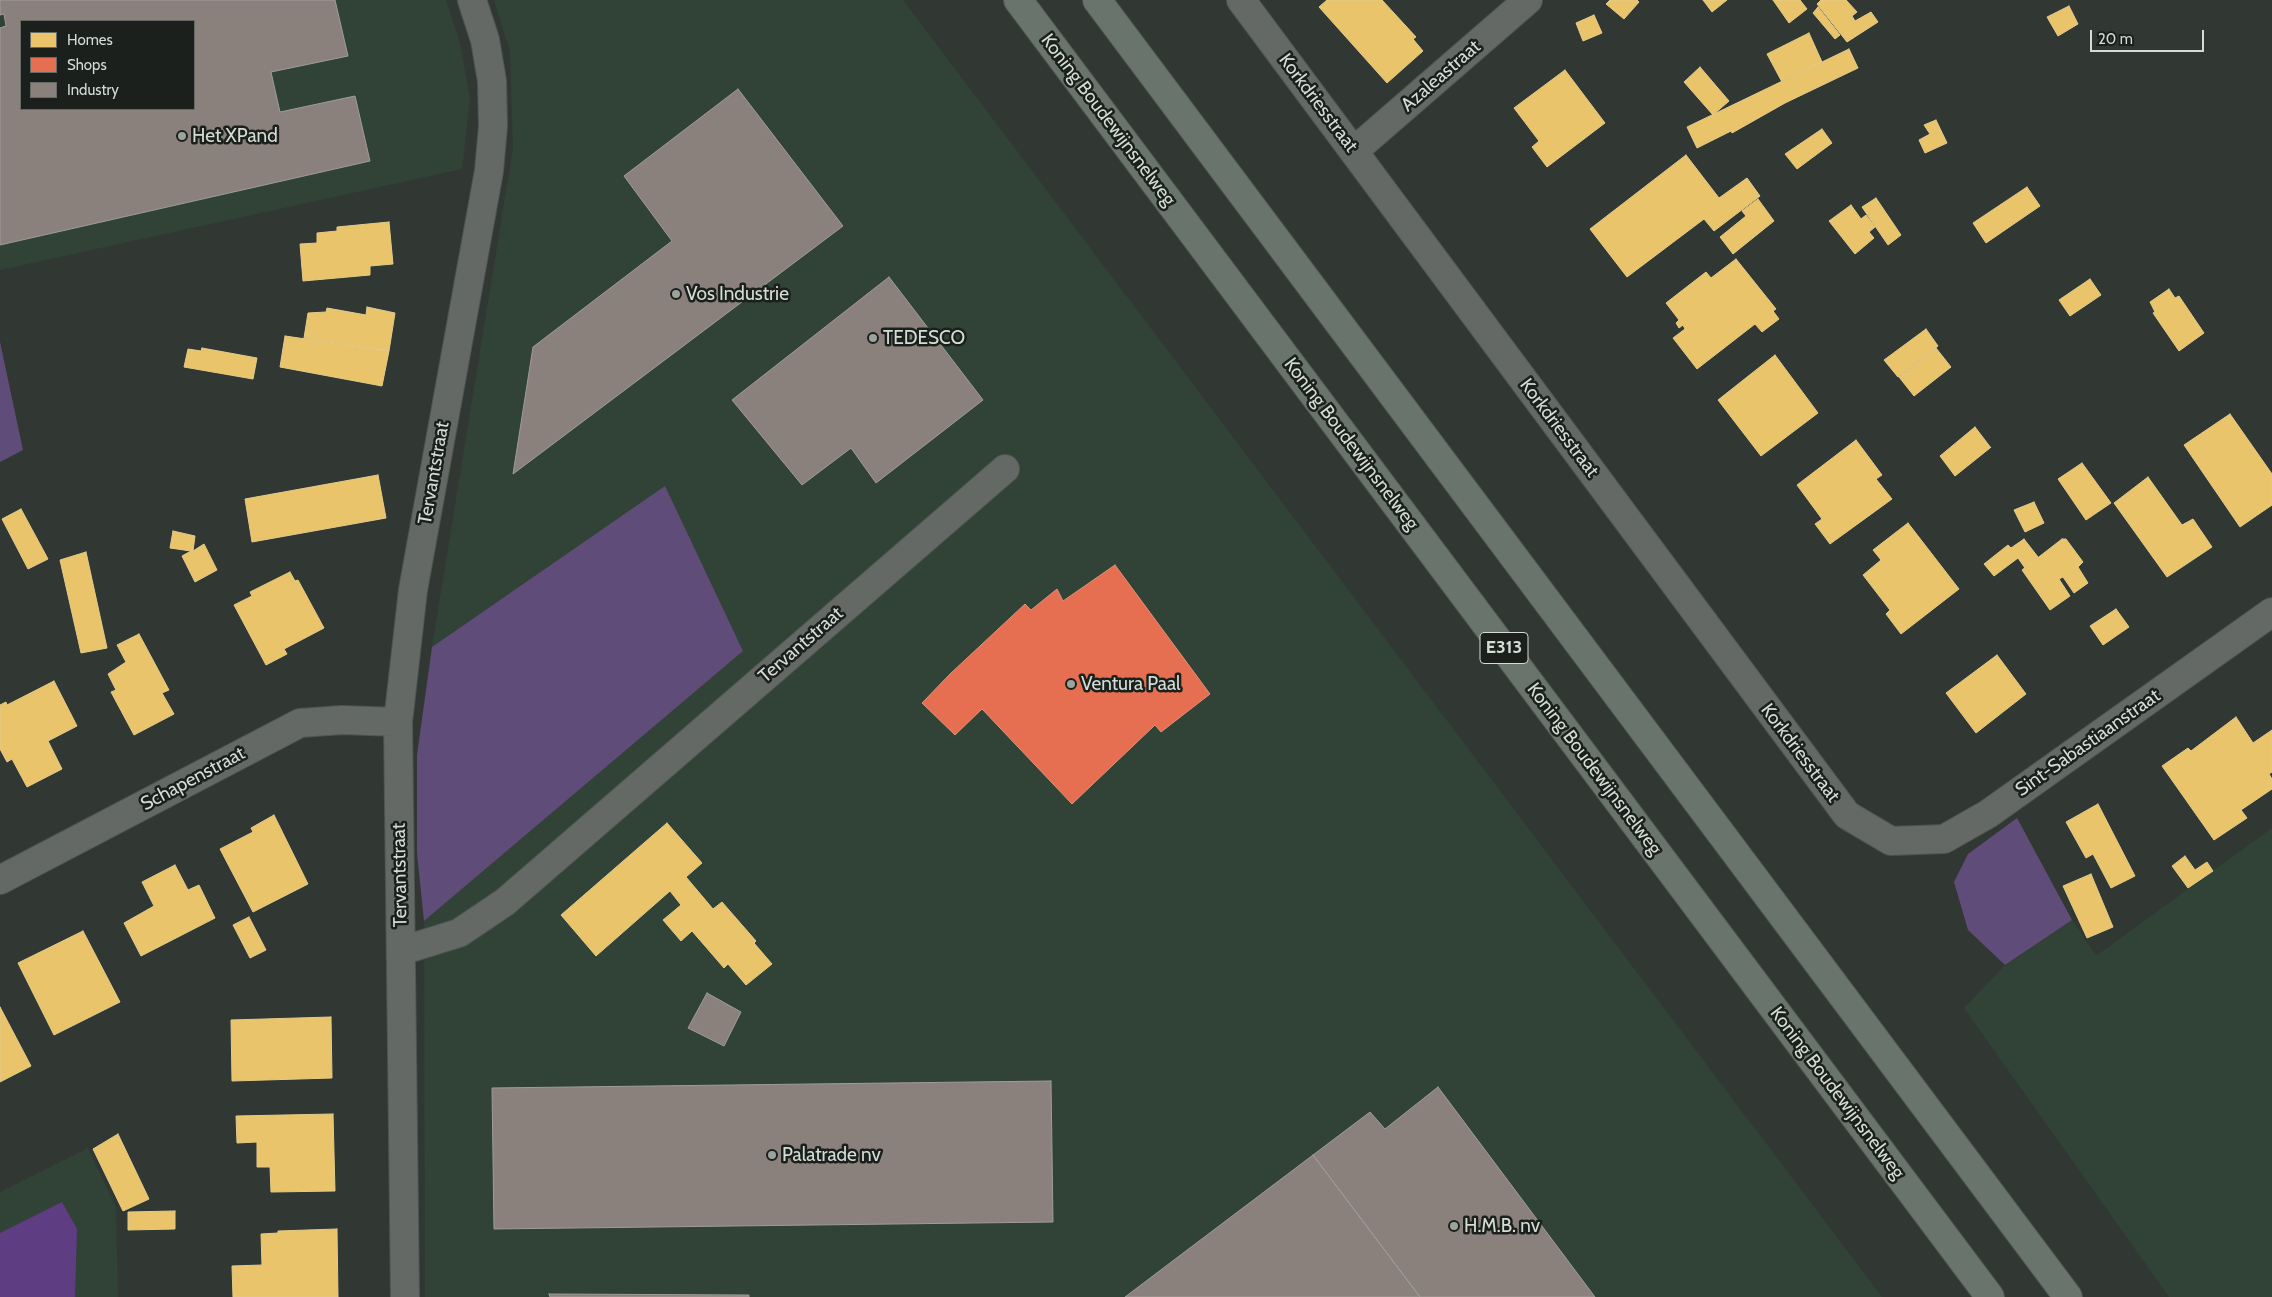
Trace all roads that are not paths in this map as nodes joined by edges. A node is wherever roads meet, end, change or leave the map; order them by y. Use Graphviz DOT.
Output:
graph roads {
  1 [pos="472,0"];
  2 [pos="1018,0"];
  3 [pos="1097,0"];
  4 [pos="1241,0"];
  5 [pos="1528,0"];
  6 [pos="1354,151"];
  7 [pos="1005,469"];
  8 [pos="2272,612"];
  9 [pos="398,722"];
  10 [pos="1890,841"];
  11 [pos="0,880"];
  12 [pos="401,950"];
  13 [pos="405,1297"];
  14 [pos="1990,1297"];
  15 [pos="2068,1297"];
  1 -- 9 [label="street, Tervantstraat"];
  2 -- 14 [label="highway, Koning Boudewijnsnelweg / E313"];
  3 -- 15 [label="highway"];
  4 -- 6 [label="street, Korkdriesstraat"];
  5 -- 6 [label="street, Azaleastraat"];
  6 -- 10 [label="street, Korkdriesstraat"];
  7 -- 12 [label="street, Tervantstraat"];
  8 -- 10 [label="street, Sint-Sabastiaanstraat"];
  9 -- 11 [label="street, Schapenstraat"];
  9 -- 12 [label="street, Tervantstraat"];
  12 -- 13 [label="street, Tervantstraat"];
}
